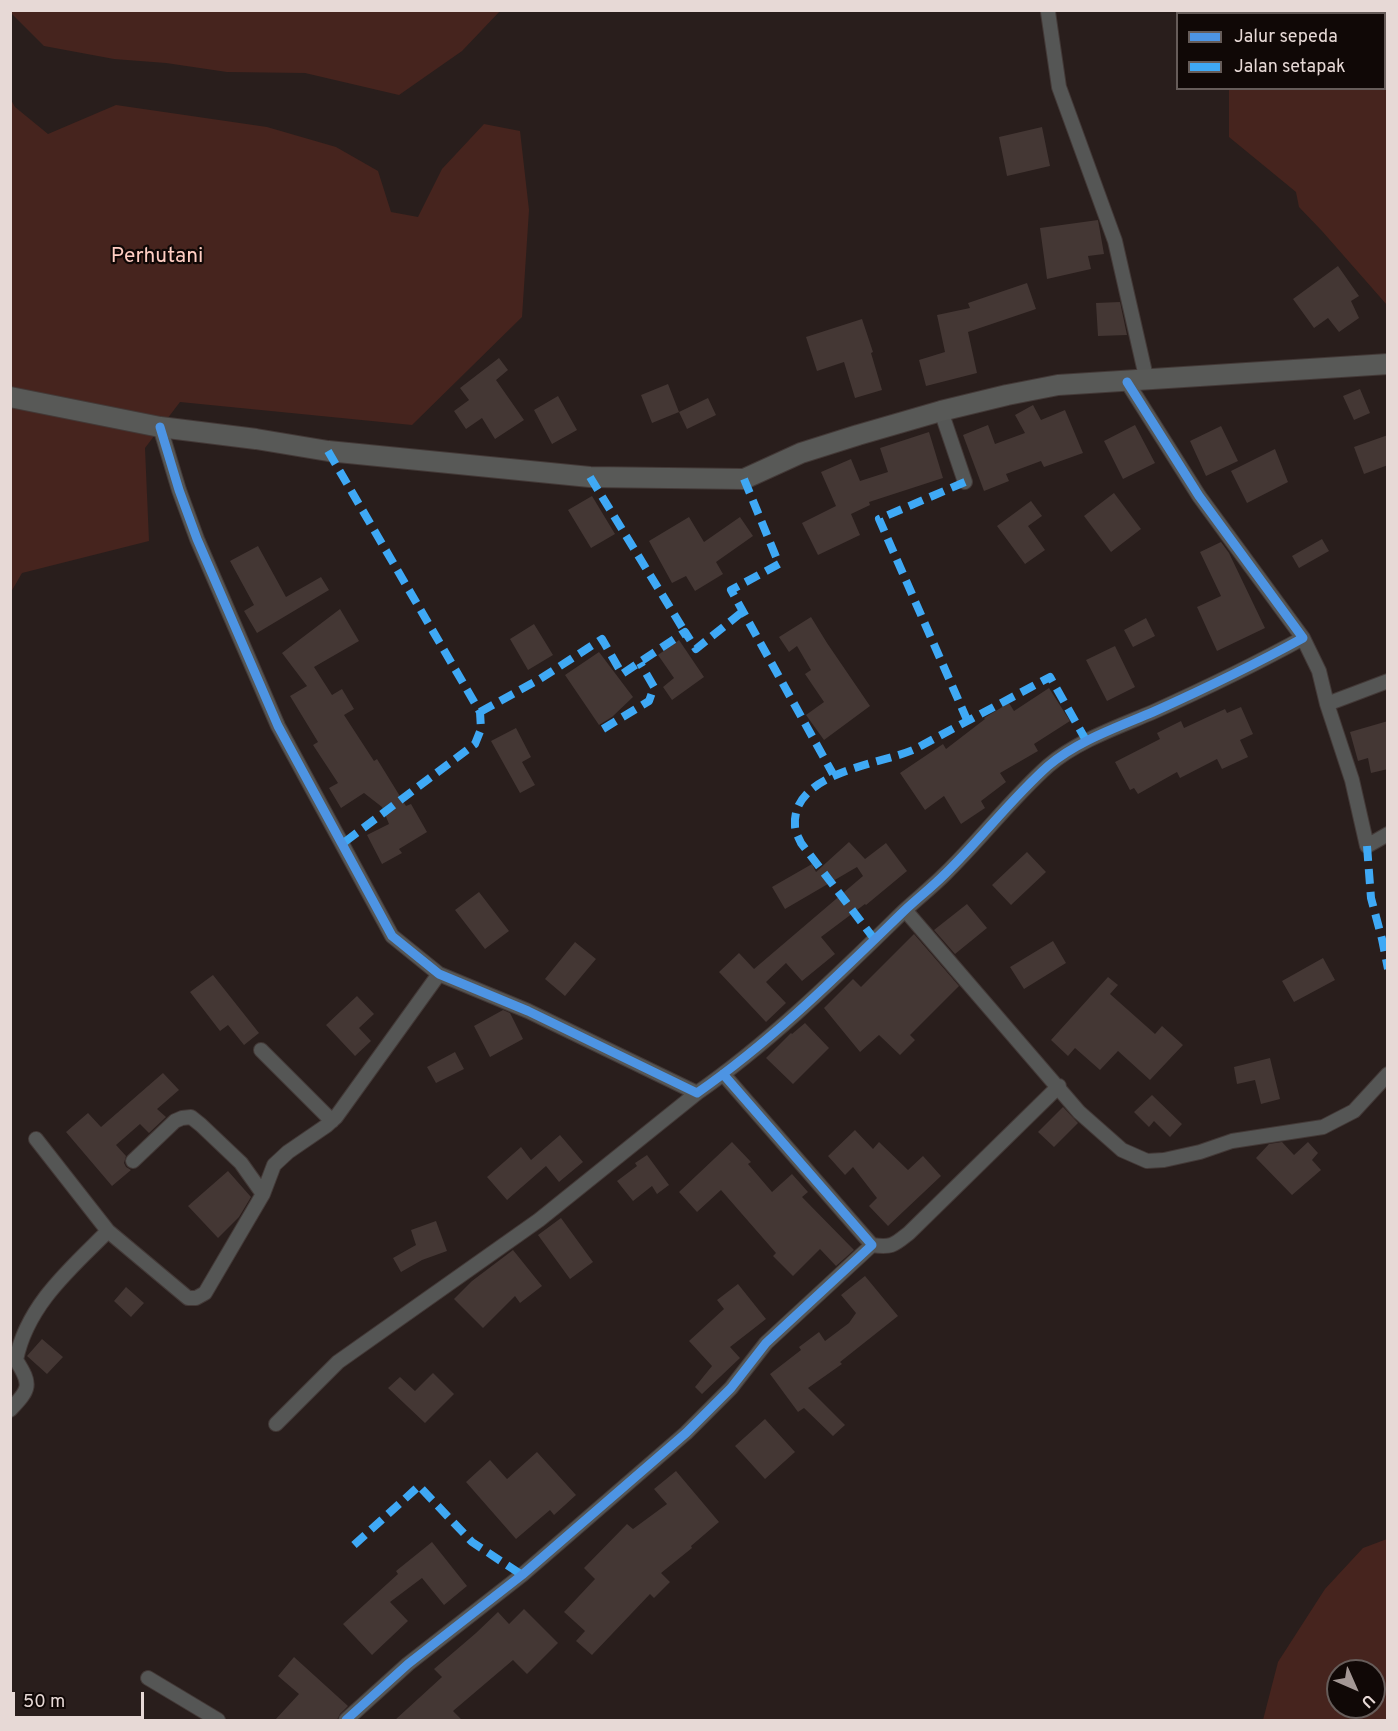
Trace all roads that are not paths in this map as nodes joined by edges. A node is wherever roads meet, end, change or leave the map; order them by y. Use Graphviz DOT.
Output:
graph roads {
  1 [pos="1048,12"];
  2 [pos="1388,364"];
  3 [pos="1147,381"];
  4 [pos="1127,382"];
  5 [pos="10,397"];
  6 [pos="941,411"];
  7 [pos="160,427"];
  8 [pos="965,482"];
  9 [pos="1303,638"];
  10 [pos="1388,681"];
  11 [pos="1327,704"];
  12 [pos="1388,834"];
  13 [pos="905,910"];
  14 [pos="439,974"];
  15 [pos="261,1050"];
  16 [pos="723,1074"];
  17 [pos="1388,1074"];
  18 [pos="1059,1086"];
  19 [pos="697,1093"];
  20 [pos="332,1121"];
  21 [pos="36,1139"];
  22 [pos="133,1161"];
  23 [pos="262,1194"];
  24 [pos="108,1231"];
  25 [pos="872,1245"];
  26 [pos="10,1410"];
  27 [pos="276,1424"];
  28 [pos="148,1678"];
  29 [pos="218,1720"];
  30 [pos="347,1720"];
  1 -- 3 [label="street"];
  2 -- 3 [label="street"];
  3 -- 4 [label="street"];
  4 -- 6 [label="street"];
  4 -- 9 [label="street"];
  5 -- 7 [label="street"];
  6 -- 7 [label="street"];
  6 -- 8 [label="street"];
  7 -- 14 [label="street"];
  9 -- 11 [label="street"];
  9 -- 13 [label="street"];
  10 -- 11 [label="street"];
  11 -- 12 [label="street"];
  13 -- 16 [label="street"];
  13 -- 18 [label="street"];
  14 -- 19 [label="street"];
  14 -- 20 [label="street"];
  15 -- 20 [label="street"];
  16 -- 19 [label="street"];
  16 -- 25 [label="street"];
  17 -- 18 [label="street"];
  18 -- 25 [label="street"];
  19 -- 27 [label="street"];
  20 -- 23 [label="street"];
  21 -- 24 [label="street"];
  22 -- 23 [label="street"];
  23 -- 24 [label="street"];
  24 -- 26 [label="street"];
  25 -- 30 [label="street"];
  28 -- 29 [label="street"];
}
